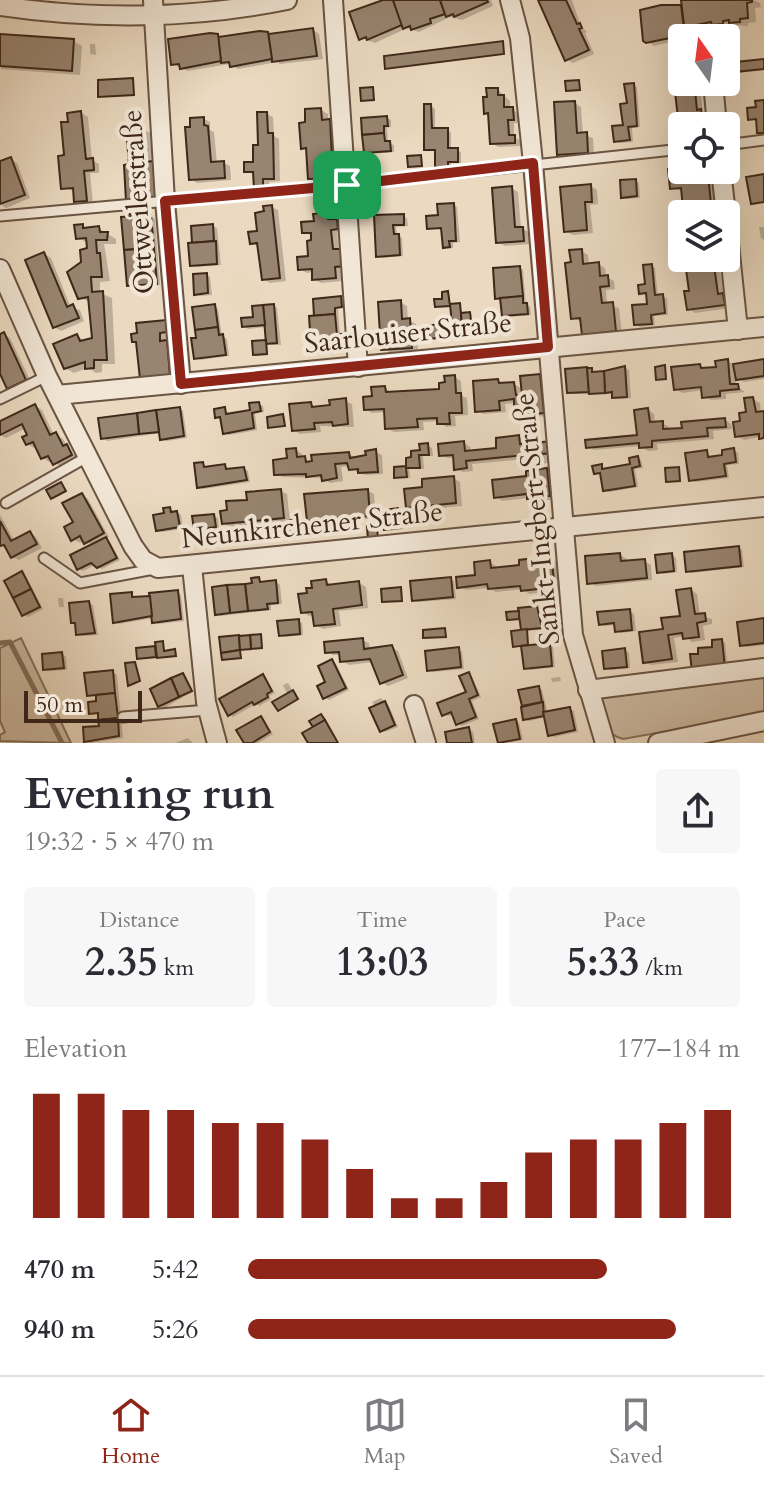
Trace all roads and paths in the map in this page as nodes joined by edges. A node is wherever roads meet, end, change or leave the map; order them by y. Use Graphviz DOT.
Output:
graph roads {
  1 [pos="287,0"];
  2 [pos="333,0"];
  3 [pos="510,0"];
  4 [pos="0,6"];
  5 [pos="153,8"];
  6 [pos="764,140"];
  7 [pos="740,143"];
  8 [pos="668,150"];
  9 [pos="533,163"];
  10 [pos="347,185"];
  11 [pos="165,201"];
  12 [pos="0,216"];
  13 [pos="0,269"];
  14 [pos="732,272"];
  15 [pos="5,296"];
  16 [pos="764,327"];
  17 [pos="738,330"];
  18 [pos="548,347"];
  19 [pos="358,367"];
  20 [pos="47,376"];
  21 [pos="181,384"];
  22 [pos="57,395"];
  23 [pos="0,399"];
  24 [pos="87,457"];
  25 [pos="6,503"];
  26 [pos="764,507"];
  27 [pos="563,527"];
  28 [pos="44,558"];
  29 [pos="192,566"];
  30 [pos="158,568"];
  31 [pos="764,668"];
  32 [pos="588,690"];
  33 [pos="414,705"];
  34 [pos="208,710"];
  35 [pos="123,717"];
  36 [pos="764,721"];
  37 [pos="217,743"];
  38 [pos="426,743"];
  39 [pos="605,743"];
  40 [pos="658,743"];
  1 -- 5 [label="street"];
  2 -- 10 [label="street"];
  3 -- 9 [label="street, Sankt-Ingbert-Straße"];
  4 -- 5 [label="street"];
  5 -- 11 [label="street, Ottweilerstraße"];
  6 -- 7 [label="lane"];
  8 -- 9 [label="lane"];
  9 -- 10 [label="lane"];
  9 -- 18 [label="street, Sankt-Ingbert-Straße"];
  10 -- 11 [label="lane"];
  10 -- 19 [label="street"];
  11 -- 12 [label="lane"];
  11 -- 21 [label="street, Ottweilerstraße"];
  13 -- 15 [label="street, Neunkirchener Straße"];
  14 -- 17 [label="street"];
  15 -- 20 [label="street, Neunkirchener Straße"];
  16 -- 17 [label="street, Saarlouiser Straße"];
  17 -- 18 [label="street, Saarlouiser Straße"];
  18 -- 19 [label="street, Saarlouiser Straße"];
  18 -- 27 [label="street, Sankt-Ingbert-Straße"];
  19 -- 21 [label="street, Saarlouiser Straße"];
  20 -- 22 [label="street, Neunkirchener Straße"];
  20 -- 23 [label="lane"];
  21 -- 22 [label="street, Saarlouiser Straße"];
  22 -- 24 [label="street, Neunkirchener Straße"];
  24 -- 25 [label="lane"];
  24 -- 30 [label="street, Neunkirchener Straße"];
  26 -- 27 [label="street, Neunkirchener Straße"];
  27 -- 29 [label="street, Neunkirchener Straße"];
  27 -- 32 [label="street, Sankt-Ingbert-Straße"];
  28 -- 30 [label="lane"];
  29 -- 30 [label="street, Neunkirchener Straße"];
  29 -- 34 [label="street"];
  31 -- 32 [label="street"];
  32 -- 39 [label="street, Sankt-Ingbert-Straße"];
  33 -- 38 [label="street"];
  34 -- 35 [label="lane"];
  34 -- 37 [label="street"];
  36 -- 40 [label="street"];
}
